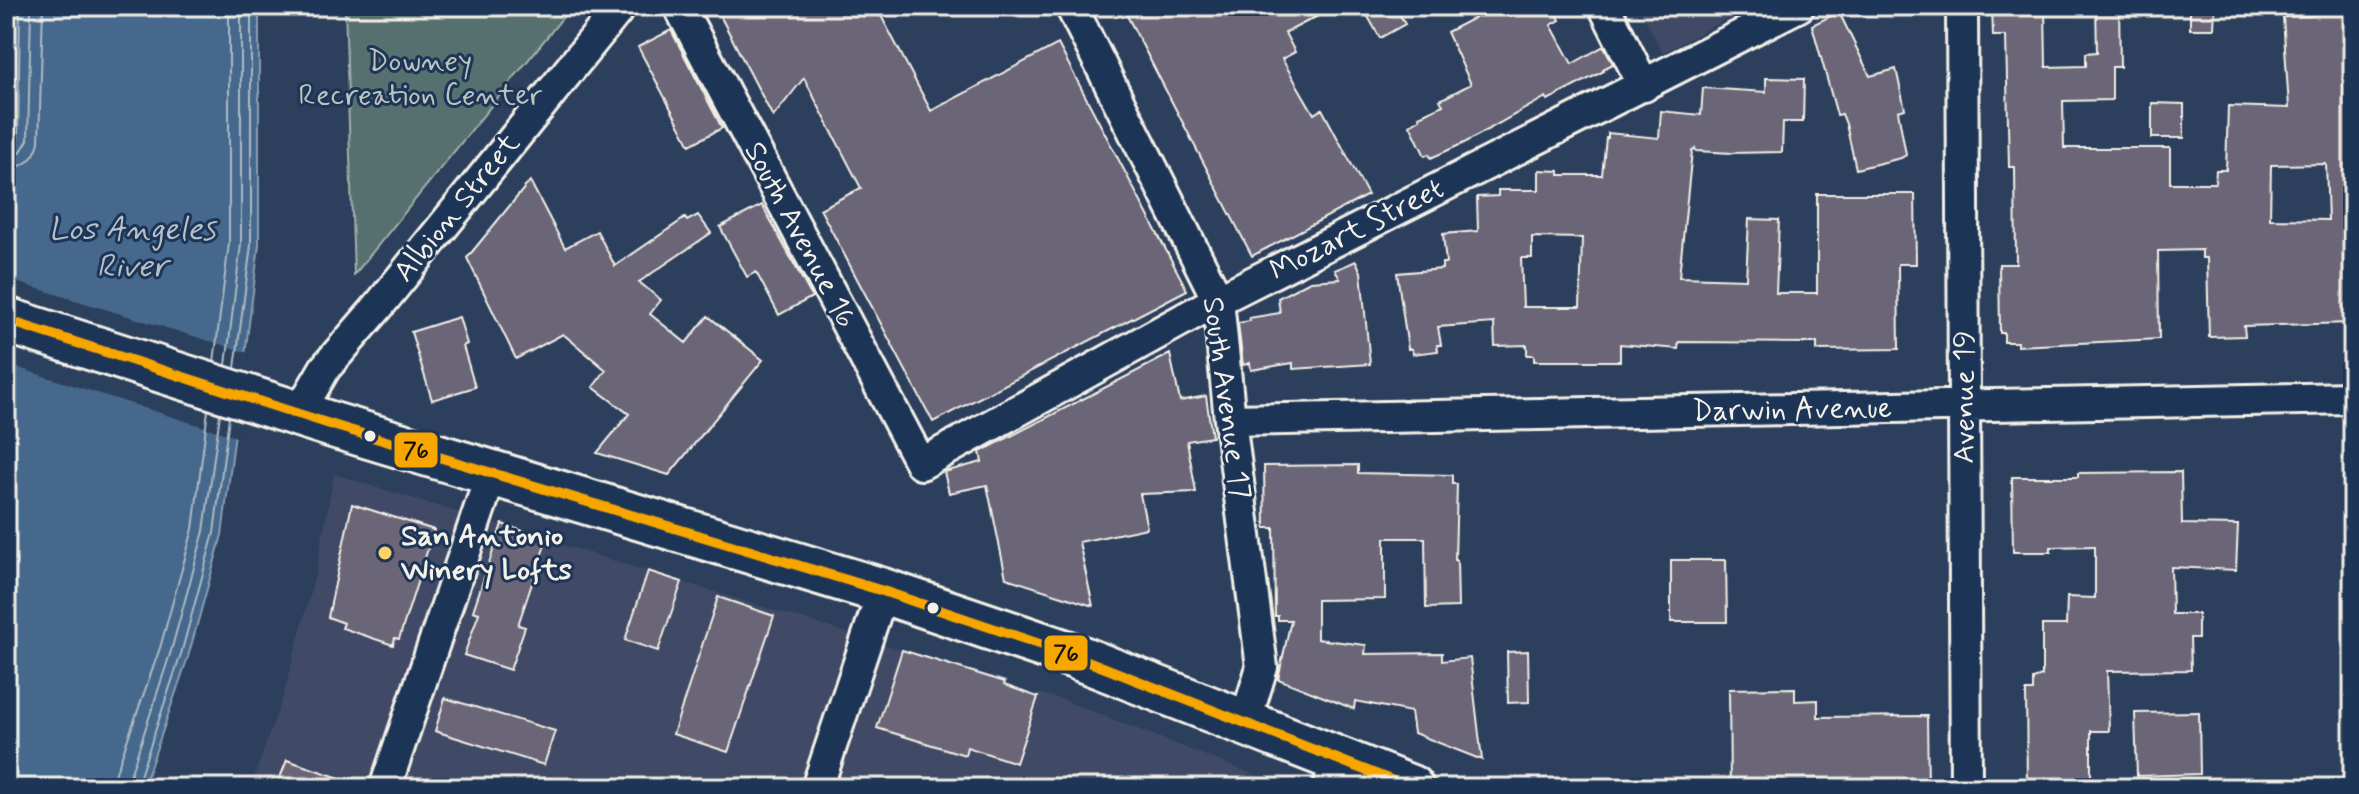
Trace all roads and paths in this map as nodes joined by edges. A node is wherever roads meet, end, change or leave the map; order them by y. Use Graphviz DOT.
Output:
graph roads {
  1 [pos="621,6"];
  2 [pos="679,6"];
  3 [pos="1071,6"];
  4 [pos="1604,6"];
  5 [pos="1799,6"];
  6 [pos="1962,6"];
  7 [pos="1644,86"];
  8 [pos="1218,300"];
  9 [pos="6,320"];
  10 [pos="2353,398"];
  11 [pos="1964,407"];
  12 [pos="288,411"];
  13 [pos="1230,420"];
  14 [pos="921,464"];
  15 [pos="492,472"];
  16 [pos="883,591"];
  17 [pos="1245,723"];
  18 [pos="1333,774"];
  19 [pos="385,788"];
  20 [pos="817,788"];
  21 [pos="1411,788"];
  22 [pos="1966,788"];
  1 -- 12 [label="street, Albion Street"];
  2 -- 14 [label="street, South Avenue 16"];
  3 -- 8 [label="street, South Avenue 17"];
  4 -- 7 [label="street"];
  5 -- 7 [label="street, Mozart Street"];
  6 -- 11 [label="street, Avenue 19"];
  7 -- 8 [label="street, Mozart Street"];
  8 -- 13 [label="street, South Avenue 17"];
  8 -- 14 [label="street, Mozart Street"];
  9 -- 12 [label="main road"];
  10 -- 11 [label="street, Darwin Avenue"];
  11 -- 13 [label="street, Darwin Avenue"];
  11 -- 22 [label="street, Avenue 19"];
  12 -- 15 [label="main road"];
  13 -- 17 [label="street, South Avenue 17"];
  15 -- 16 [label="main road"];
  15 -- 19 [label="street"];
  16 -- 17 [label="main road"];
  16 -- 20 [label="street"];
  17 -- 18 [label="main road"];
  18 -- 21 [label="main road"];
}
